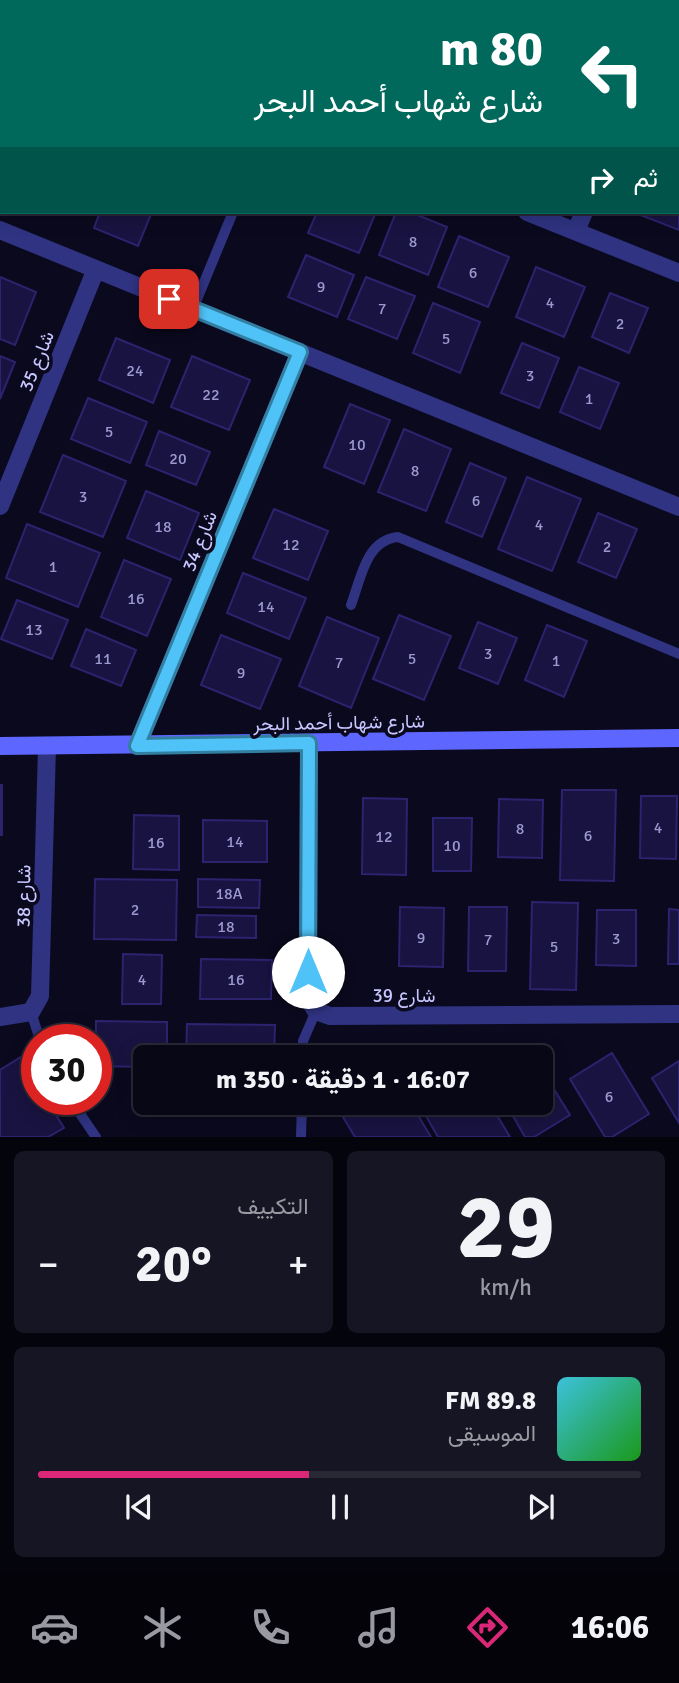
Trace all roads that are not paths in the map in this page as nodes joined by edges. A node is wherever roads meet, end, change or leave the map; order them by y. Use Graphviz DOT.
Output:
graph roads {
  1 [pos="232,214"];
  2 [pos="532,214"];
  3 [pos="582,214"];
  4 [pos="0,230"];
  5 [pos="576,232"];
  6 [pos="96,269"];
  7 [pos="679,273"];
  8 [pos="193,309"];
  9 [pos="300,352"];
  10 [pos="7,465"];
  11 [pos="0,506"];
  12 [pos="679,507"];
  13 [pos="351,605"];
  14 [pos="679,654"];
  15 [pos="679,738"];
  16 [pos="309,743"];
  17 [pos="0,746"];
  18 [pos="137,746"];
  19 [pos="47,747"];
  20 [pos="31,1012"];
  21 [pos="316,1012"];
  22 [pos="679,1014"];
  23 [pos="0,1017"];
  24 [pos="35,1024"];
  25 [pos="303,1045"];
  26 [pos="81,1115"];
  27 [pos="302,1115"];
  28 [pos="96,1137"];
  29 [pos="301,1137"];
  1 -- 8 [label="lane"];
  2 -- 5 [label="street"];
  3 -- 5 [label="street"];
  4 -- 6 [label="street"];
  5 -- 7 [label="street"];
  6 -- 8 [label="street"];
  6 -- 10 [label="street, شارع 35"];
  8 -- 9 [label="street"];
  9 -- 12 [label="street"];
  9 -- 18 [label="street, شارع 34"];
  10 -- 11 [label="street, شارع 35"];
  13 -- 14 [label="lane"];
  15 -- 16 [label="street, شارع شهاب أحمد البحر"];
  16 -- 18 [label="street, شارع شهاب أحمد البحر"];
  16 -- 21 [label="street"];
  17 -- 19 [label="street, شارع شهاب أحمد البحر"];
  18 -- 19 [label="street, شارع شهاب أحمد البحر"];
  19 -- 20 [label="street, شارع 38"];
  20 -- 23 [label="street"];
  20 -- 24 [label="lane"];
  21 -- 22 [label="street, شارع 39"];
  21 -- 25 [label="lane"];
  26 -- 28 [label="lane"];
  27 -- 29 [label="lane"];
}
